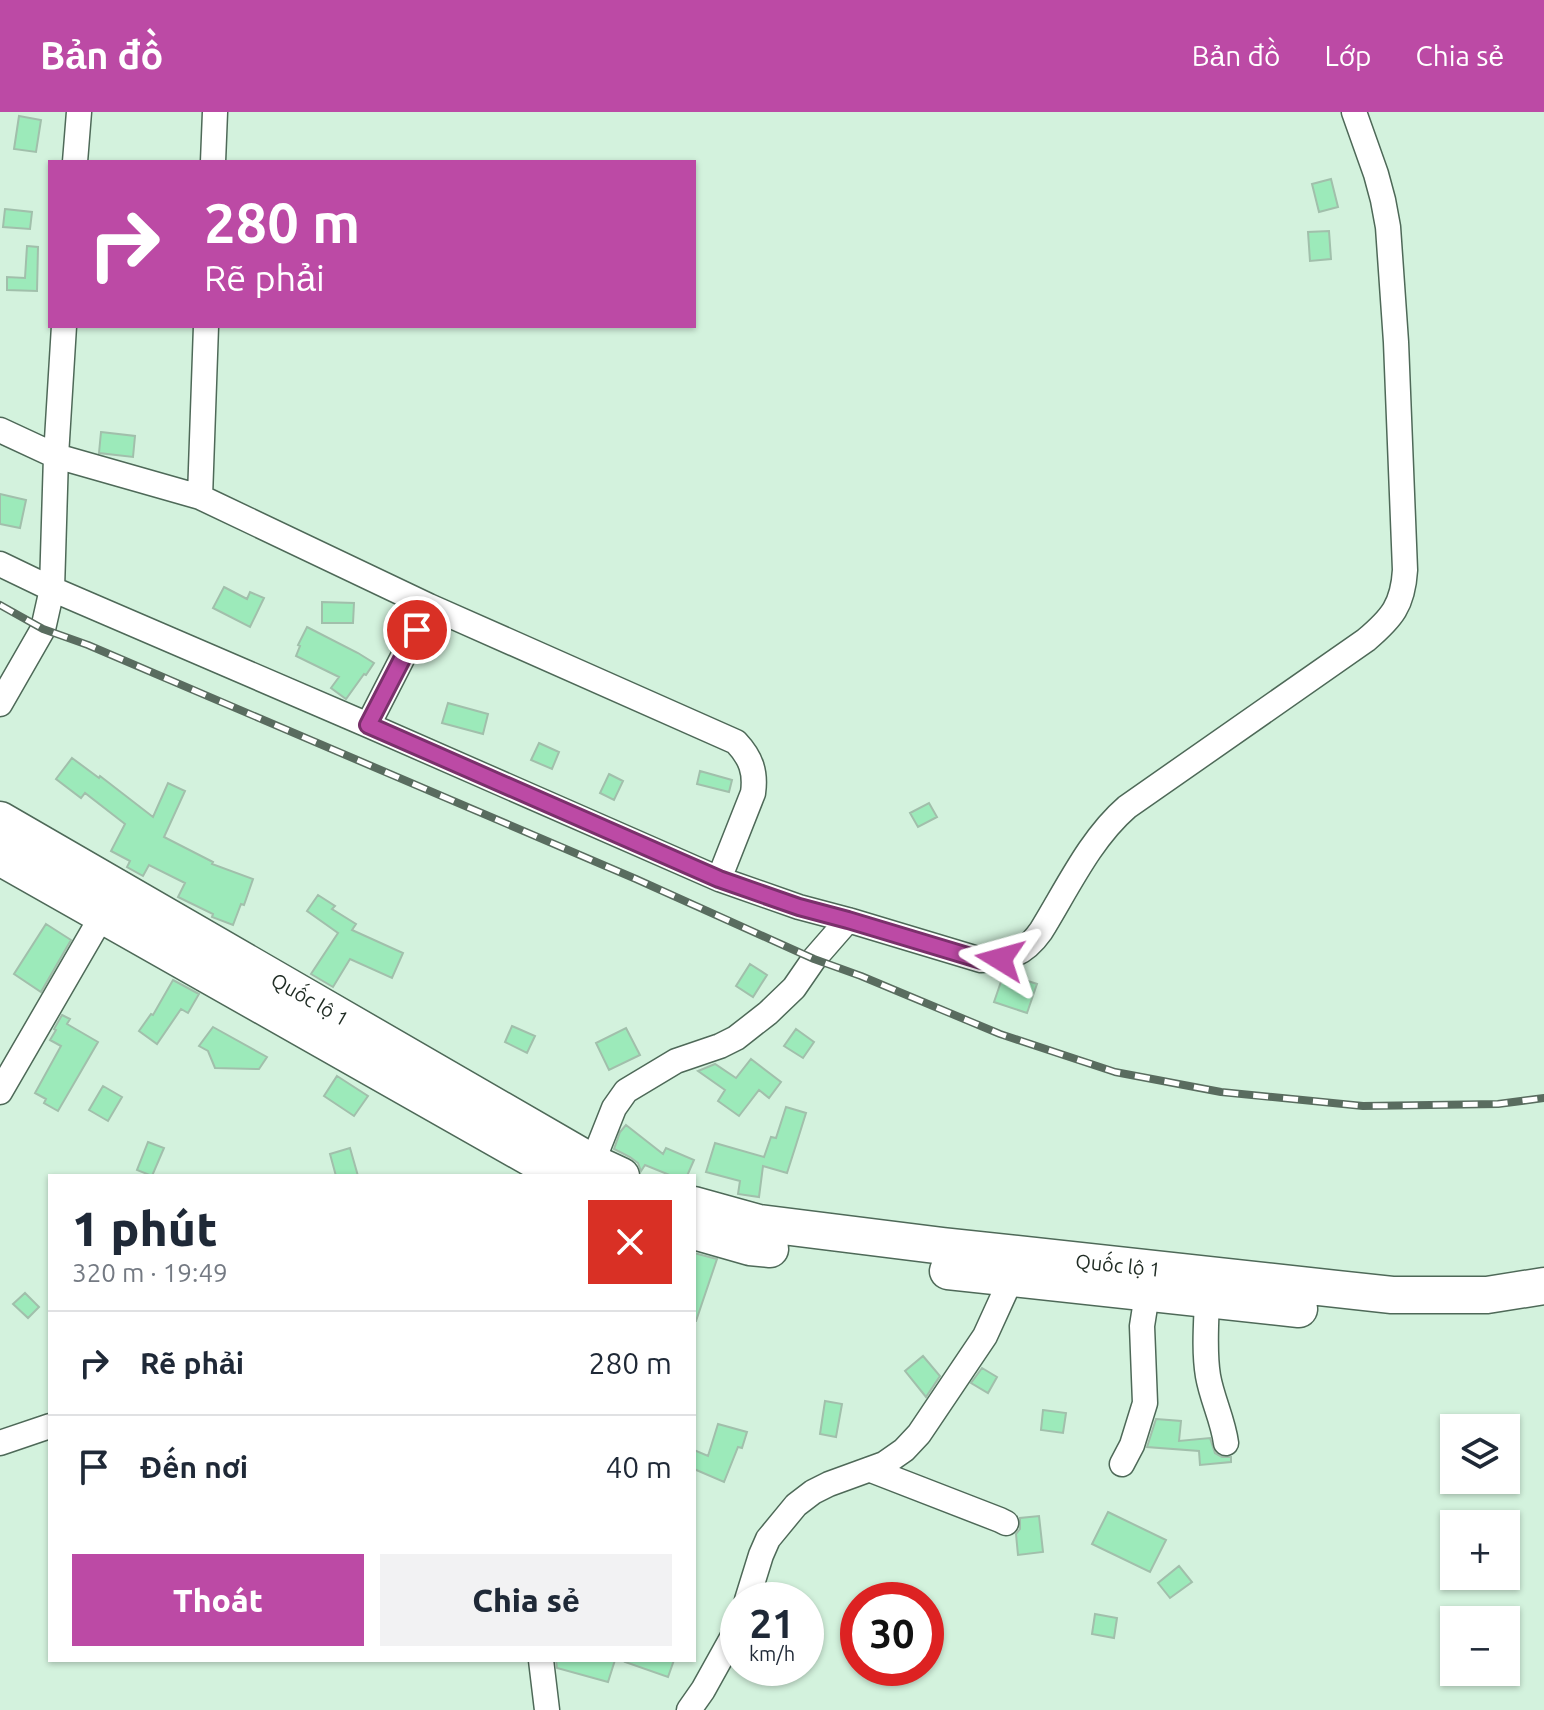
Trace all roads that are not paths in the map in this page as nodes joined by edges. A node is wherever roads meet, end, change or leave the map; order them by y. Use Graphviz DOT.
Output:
graph roads {
  1 [pos="79,112"];
  2 [pos="215,112"];
  3 [pos="1354,112"];
  4 [pos="75,160"];
  5 [pos="213,160"];
  6 [pos="64,328"];
  7 [pos="206,328"];
  8 [pos="0,430"];
  9 [pos="56,456"];
  10 [pos="200,497"];
  11 [pos="0,564"];
  12 [pos="52,589"];
  13 [pos="429,606"];
  14 [pos="0,704"];
  15 [pos="368,725"];
  16 [pos="0,820"];
  17 [pos="0,857"];
  18 [pos="719,879"];
  19 [pos="102,916"];
  20 [pos="848,920"];
  21 [pos="0,1092"];
  22 [pos="591,1173"];
  23 [pos="696,1206"];
  24 [pos="696,1232"];
  25 [pos="1011,1279"];
  26 [pos="1544,1286"];
  27 [pos="1147,1294"];
  28 [pos="1207,1301"];
  29 [pos="1544,1312"];
  30 [pos="48,1427"];
  31 [pos="0,1443"];
  32 [pos="1226,1443"];
  33 [pos="1122,1464"];
  34 [pos="871,1470"];
  35 [pos="1006,1523"];
  36 [pos="753,1582"];
  37 [pos="720,1659"];
  38 [pos="541,1662"];
  39 [pos="547,1710"];
  40 [pos="689,1710"];
  1 -- 4 [label="street"];
  2 -- 5 [label="street"];
  3 -- 20 [label="street"];
  6 -- 9 [label="street"];
  7 -- 10 [label="street"];
  8 -- 9 [label="street"];
  9 -- 10 [label="street"];
  9 -- 12 [label="street"];
  10 -- 13 [label="street"];
  11 -- 12 [label="street"];
  12 -- 14 [label="street"];
  12 -- 15 [label="street"];
  13 -- 15 [label="street"];
  13 -- 18 [label="street"];
  15 -- 18 [label="street"];
  16 -- 22 [label="highway, Quốc lộ 1"];
  17 -- 19 [label="highway, Quốc lộ 1"];
  18 -- 20 [label="street"];
  19 -- 21 [label="street"];
  19 -- 22 [label="highway, Quốc lộ 1"];
  20 -- 22 [label="street"];
  23 -- 26 [label="highway, Quốc lộ 1"];
  24 -- 25 [label="highway, Quốc lộ 1"];
  25 -- 27 [label="highway, Quốc lộ 1"];
  25 -- 34 [label="street"];
  27 -- 28 [label="highway, Quốc lộ 1"];
  27 -- 33 [label="street"];
  28 -- 29 [label="highway, Quốc lộ 1"];
  28 -- 32 [label="street"];
  30 -- 31 [label="street"];
  34 -- 35 [label="street"];
  34 -- 36 [label="street"];
  37 -- 40 [label="street"];
  38 -- 39 [label="street"];
}
